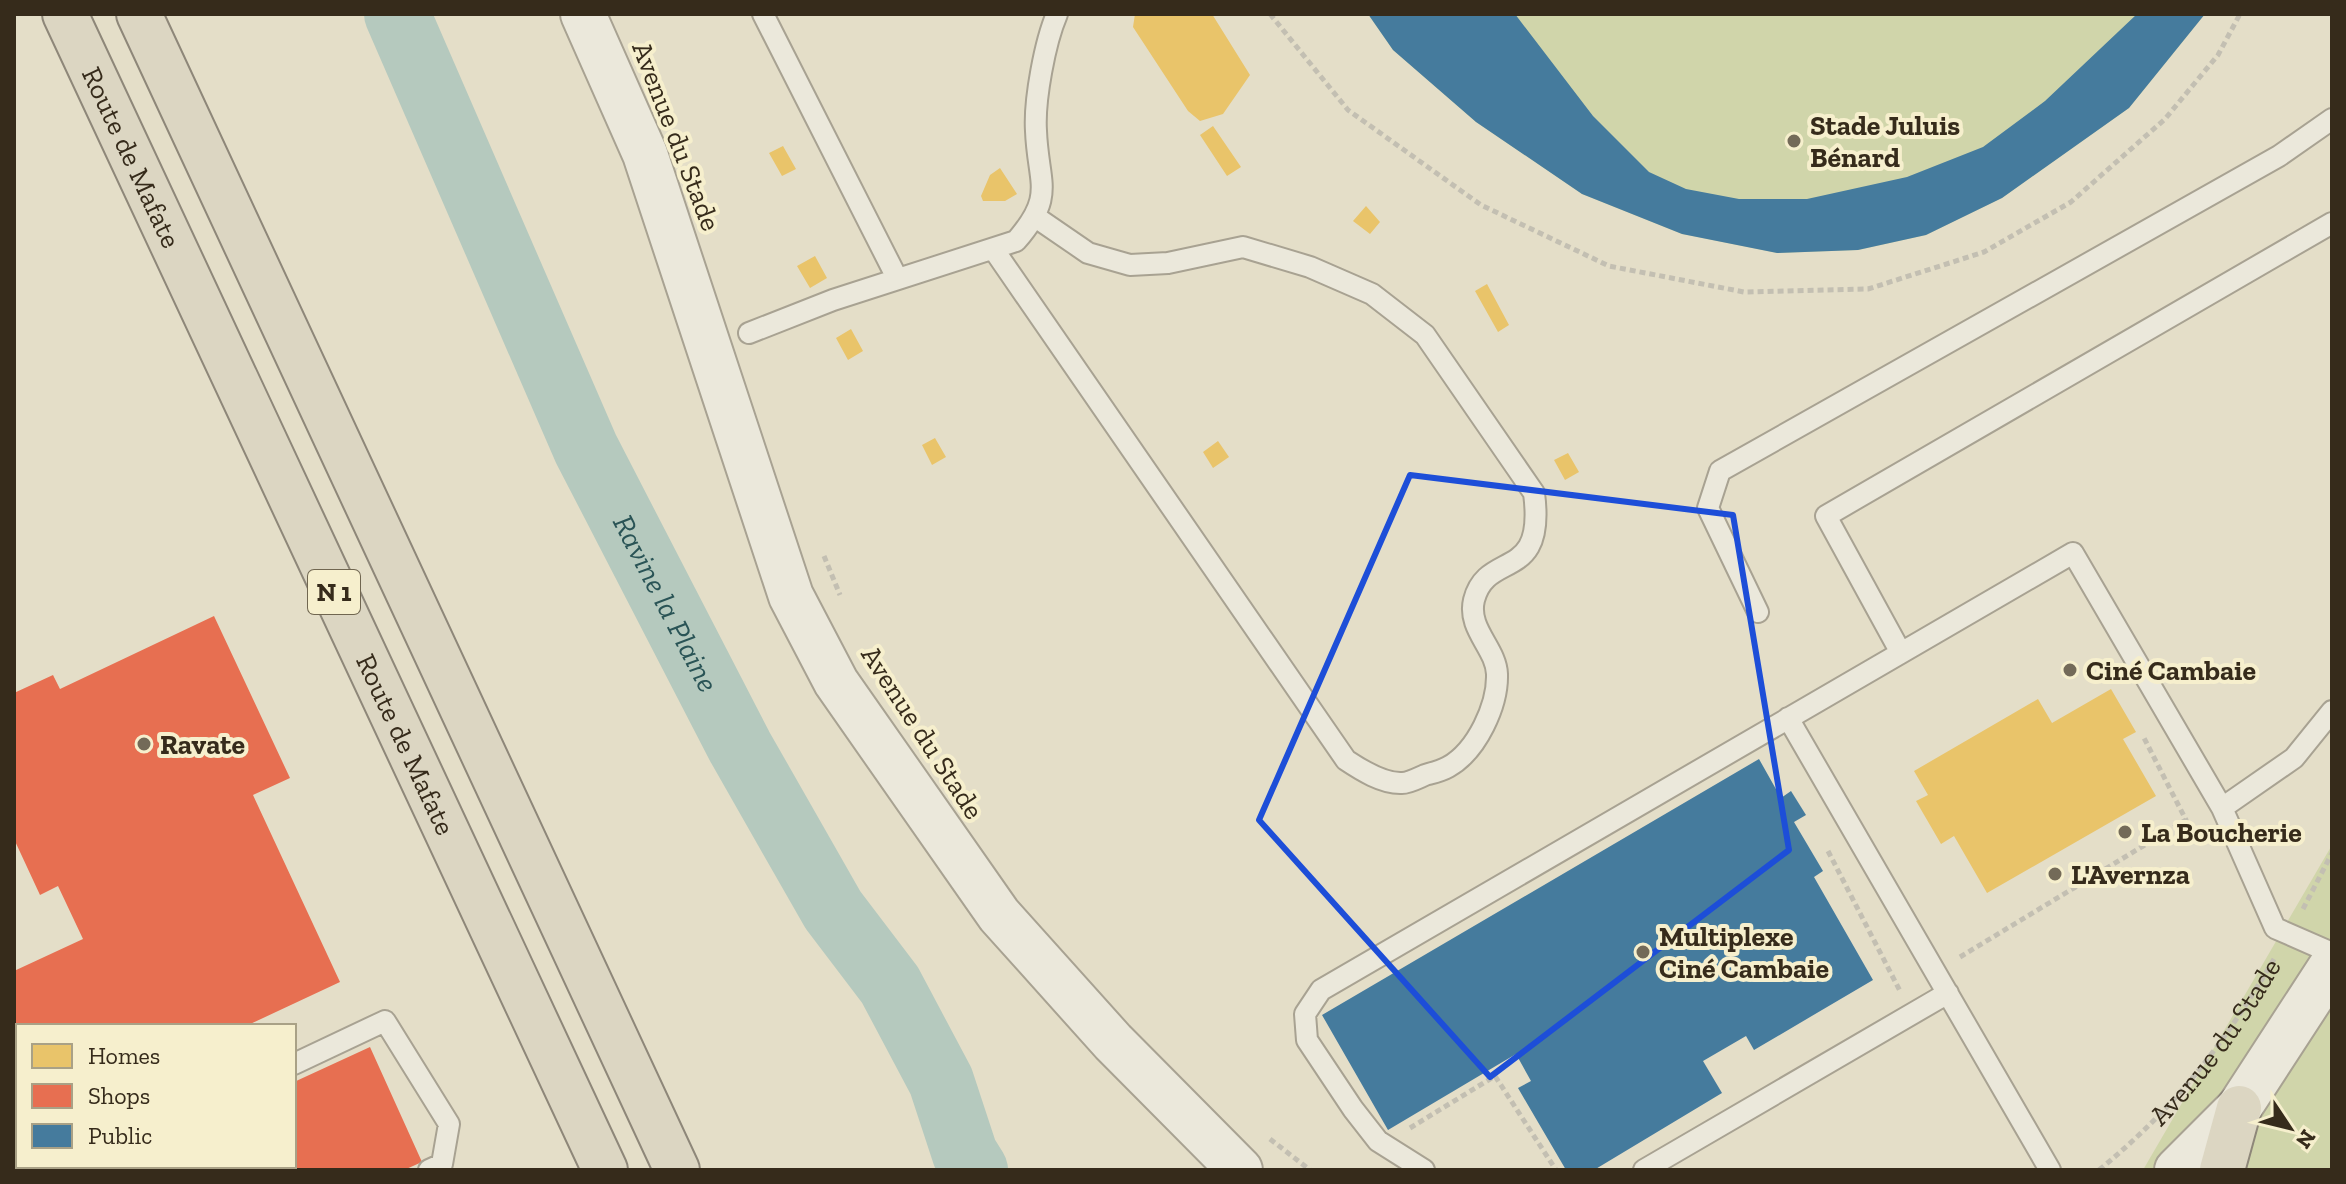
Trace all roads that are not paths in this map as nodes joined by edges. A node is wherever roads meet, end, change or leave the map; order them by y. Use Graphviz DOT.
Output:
graph roads {
  1 [pos="65,14"];
  2 [pos="139,14"];
  3 [pos="583,14"];
  4 [pos="763,14"];
  5 [pos="1057,14"];
  6 [pos="2332,119"];
  7 [pos="1037,218"];
  8 [pos="2332,223"];
  9 [pos="994,250"];
  10 [pos="897,278"];
  11 [pos="749,333"];
  12 [pos="1758,612"];
  13 [pos="1901,653"];
  14 [pos="2332,711"];
  15 [pos="1788,718"];
  16 [pos="2222,808"];
  17 [pos="2332,953"];
  18 [pos="2332,965"];
  19 [pos="1948,993"];
  20 [pos="296,1063"];
  21 [pos="2239,1108"];
  22 [pos="1254,1154"];
  23 [pos="429,1170"];
  24 [pos="605,1170"];
  25 [pos="677,1170"];
  26 [pos="1424,1170"];
  27 [pos="1644,1170"];
  28 [pos="2050,1170"];
  29 [pos="2177,1170"];
  30 [pos="2222,1170"];
  1 -- 24 [label="highway, Route de Mafate / N 1"];
  2 -- 25 [label="highway, N 1"];
  3 -- 22 [label="street, Avenue du Stade"];
  4 -- 10 [label="lane"];
  5 -- 7 [label="lane"];
  6 -- 12 [label="lane"];
  7 -- 9 [label="lane"];
  7 -- 9 [label="lane"];
  8 -- 13 [label="lane"];
  9 -- 10 [label="lane"];
  10 -- 11 [label="lane"];
  13 -- 15 [label="lane"];
  13 -- 16 [label="lane"];
  14 -- 16 [label="lane"];
  15 -- 19 [label="lane"];
  15 -- 26 [label="lane"];
  16 -- 17 [label="lane"];
  18 -- 21 [label="street, Avenue du Stade"];
  19 -- 27 [label="lane"];
  19 -- 28 [label="lane"];
  20 -- 23 [label="lane"];
  21 -- 29 [label="street, Avenue du Stade"];
  21 -- 30 [label="highway"];
}
